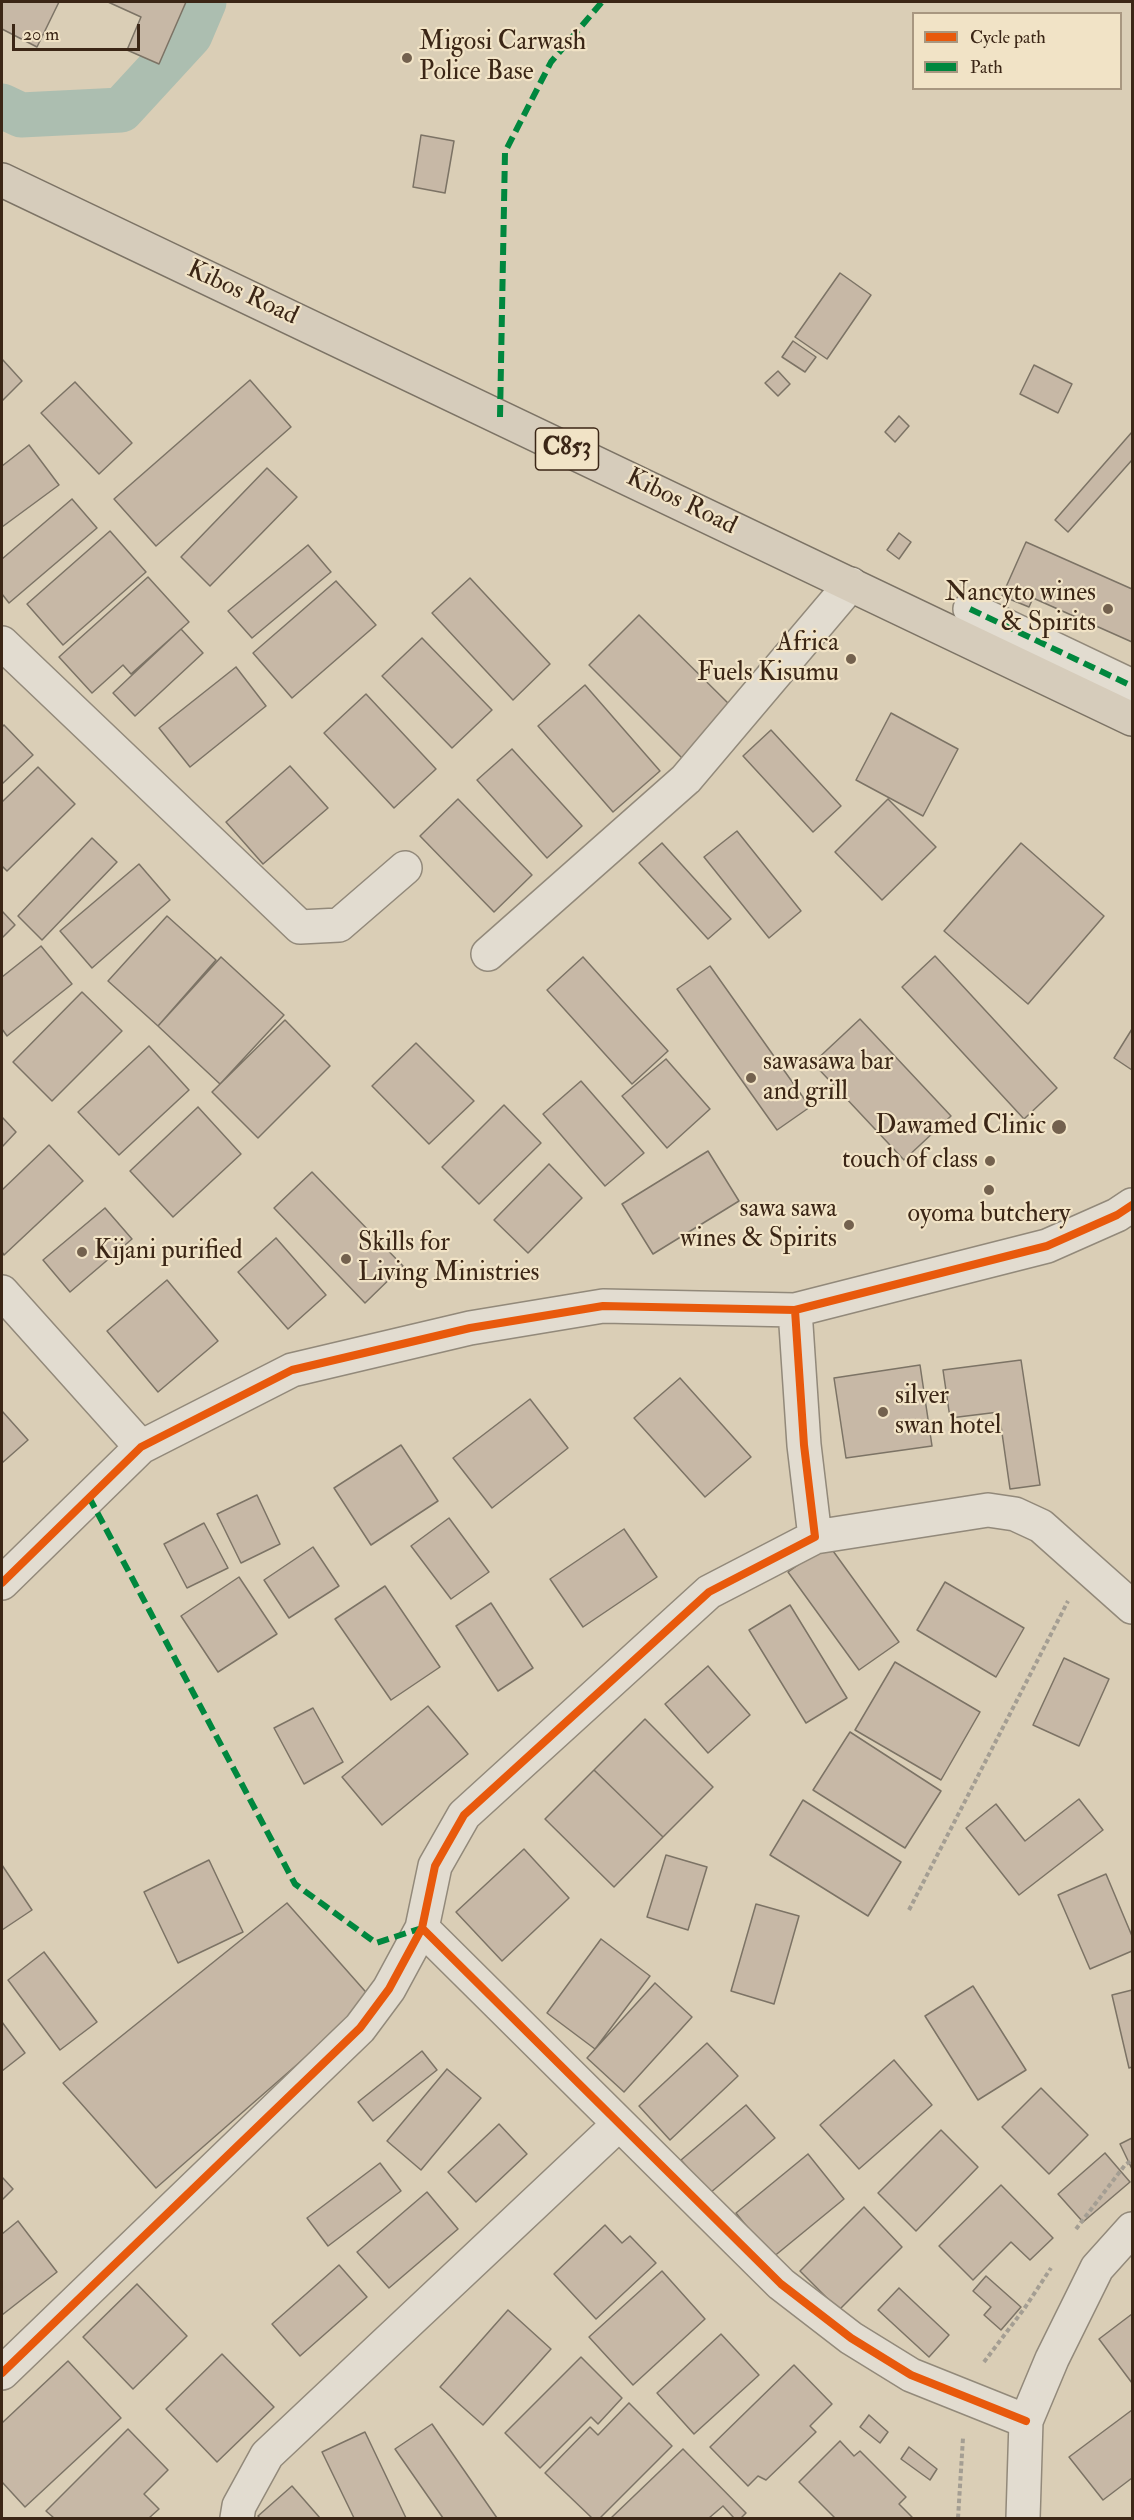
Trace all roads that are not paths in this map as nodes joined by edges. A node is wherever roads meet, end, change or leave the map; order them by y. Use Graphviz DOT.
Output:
graph roads {
  1 [pos="2,180"];
  2 [pos="851,584"];
  3 [pos="969,609"];
  4 [pos="2,643"];
  5 [pos="1132,686"];
  6 [pos="1132,719"];
  7 [pos="405,868"];
  8 [pos="488,954"];
  9 [pos="1132,1204"];
  10 [pos="2,1292"];
  11 [pos="795,1310"];
  12 [pos="141,1447"];
  13 [pos="815,1537"];
  14 [pos="2,1583"];
  15 [pos="1132,1607"];
  16 [pos="422,1928"];
  17 [pos="618,2124"];
  18 [pos="1132,2229"];
  19 [pos="2,2373"];
  20 [pos="1026,2421"];
  21 [pos="237,2518"];
  22 [pos="1023,2518"];
  1 -- 2 [label="main road, Kibos Road / C853"];
  2 -- 6 [label="main road, Kibos Road / C853"];
  2 -- 8 [label="street"];
  3 -- 5 [label="street"];
  4 -- 7 [label="street"];
  9 -- 11 [label="street"];
  10 -- 12 [label="street"];
  11 -- 12 [label="street"];
  11 -- 13 [label="street"];
  12 -- 14 [label="street"];
  13 -- 15 [label="street"];
  13 -- 16 [label="street"];
  16 -- 17 [label="street"];
  16 -- 19 [label="street"];
  17 -- 20 [label="street"];
  17 -- 21 [label="street"];
  18 -- 20 [label="street"];
  20 -- 22 [label="street"];
}
